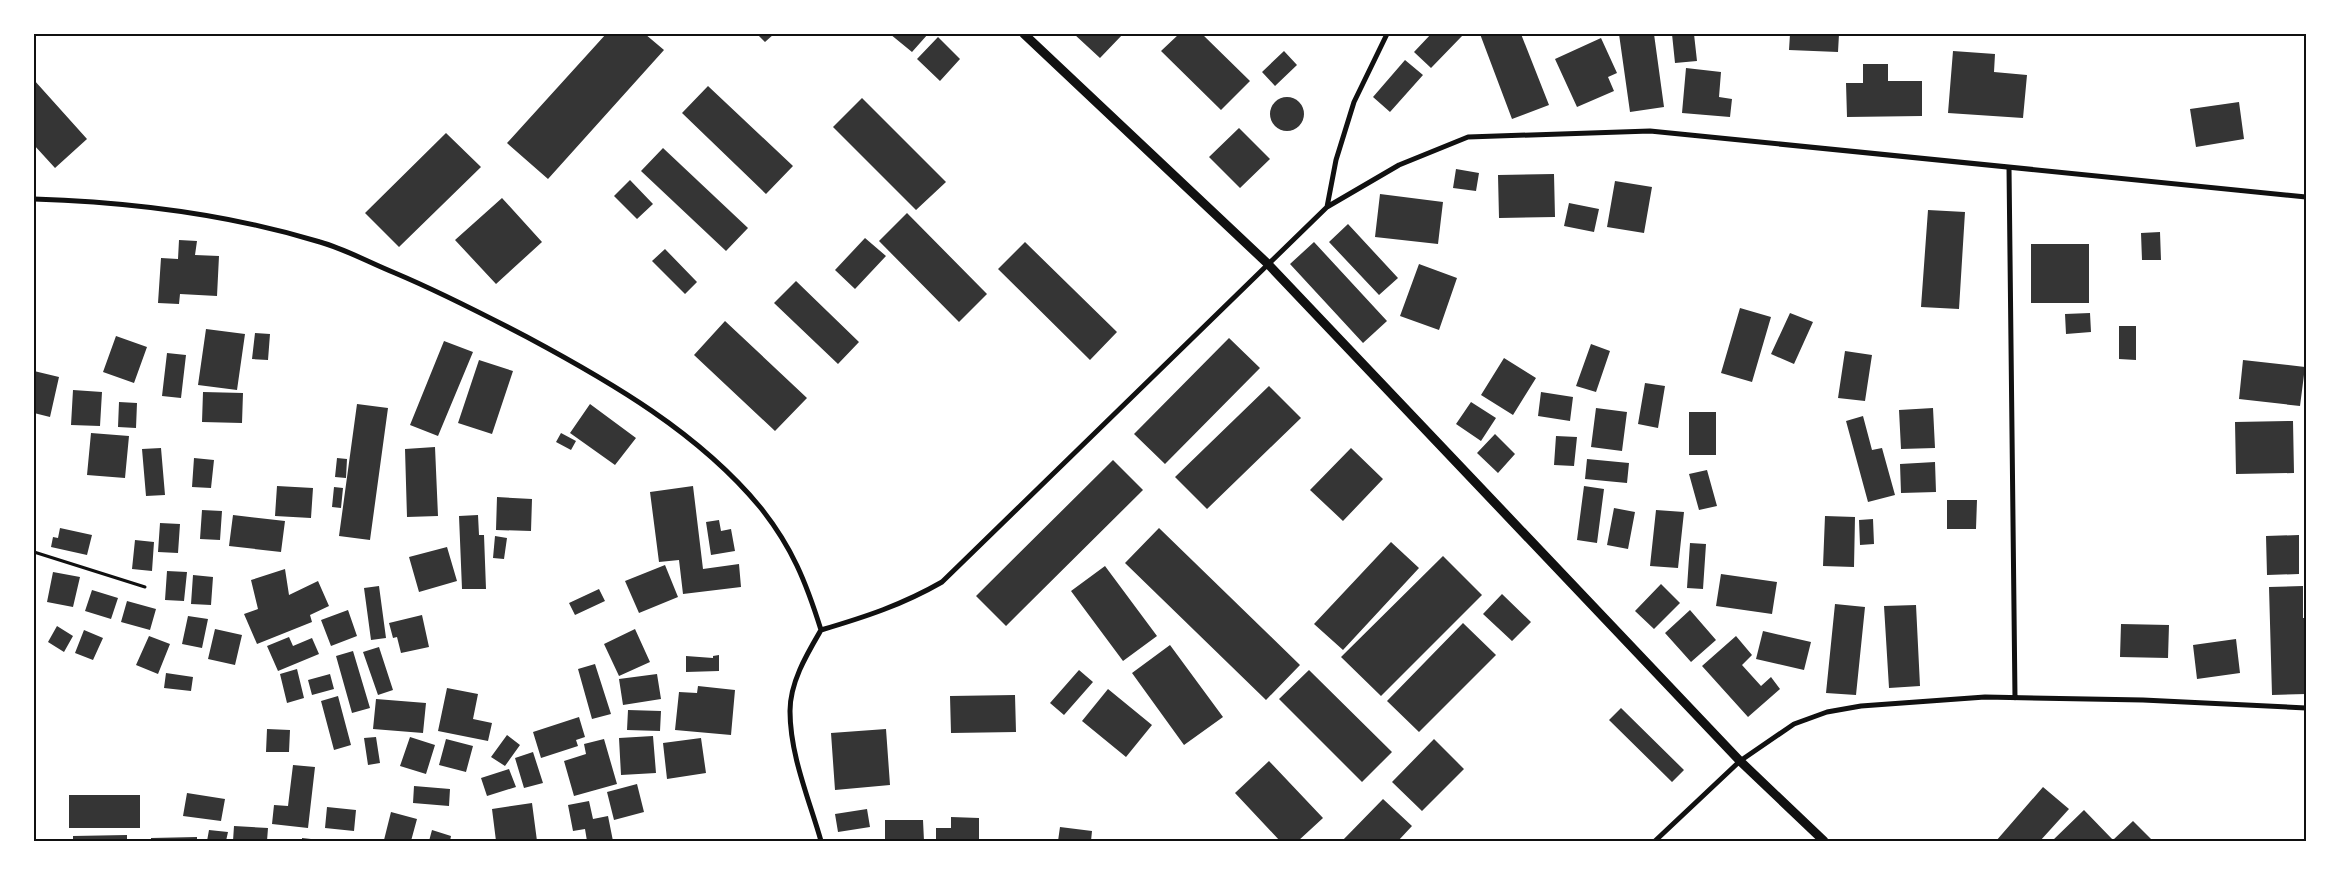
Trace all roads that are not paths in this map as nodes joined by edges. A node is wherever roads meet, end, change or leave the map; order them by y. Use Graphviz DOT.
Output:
graph roads {
  1 [pos="1024,34"];
  2 [pos="1387,34"];
  3 [pos="2009,167"];
  4 [pos="2306,197"];
  5 [pos="34,199"];
  6 [pos="1327,207"];
  7 [pos="1268,264"];
  8 [pos="822,630"];
  9 [pos="2016,698"];
  10 [pos="2306,708"];
  11 [pos="1740,761"];
  12 [pos="821,841"];
  13 [pos="1655,841"];
  14 [pos="1824,841"];
  1 -- 7 [label="street"];
  2 -- 6 [label="street"];
  3 -- 4 [label="street"];
  3 -- 6 [label="street"];
  3 -- 9 [label="street"];
  5 -- 8 [label="street"];
  6 -- 7 [label="street"];
  7 -- 8 [label="street"];
  7 -- 11 [label="street"];
  8 -- 12 [label="street"];
  9 -- 10 [label="street"];
  9 -- 11 [label="street"];
  11 -- 13 [label="street"];
  11 -- 14 [label="street"];
}
